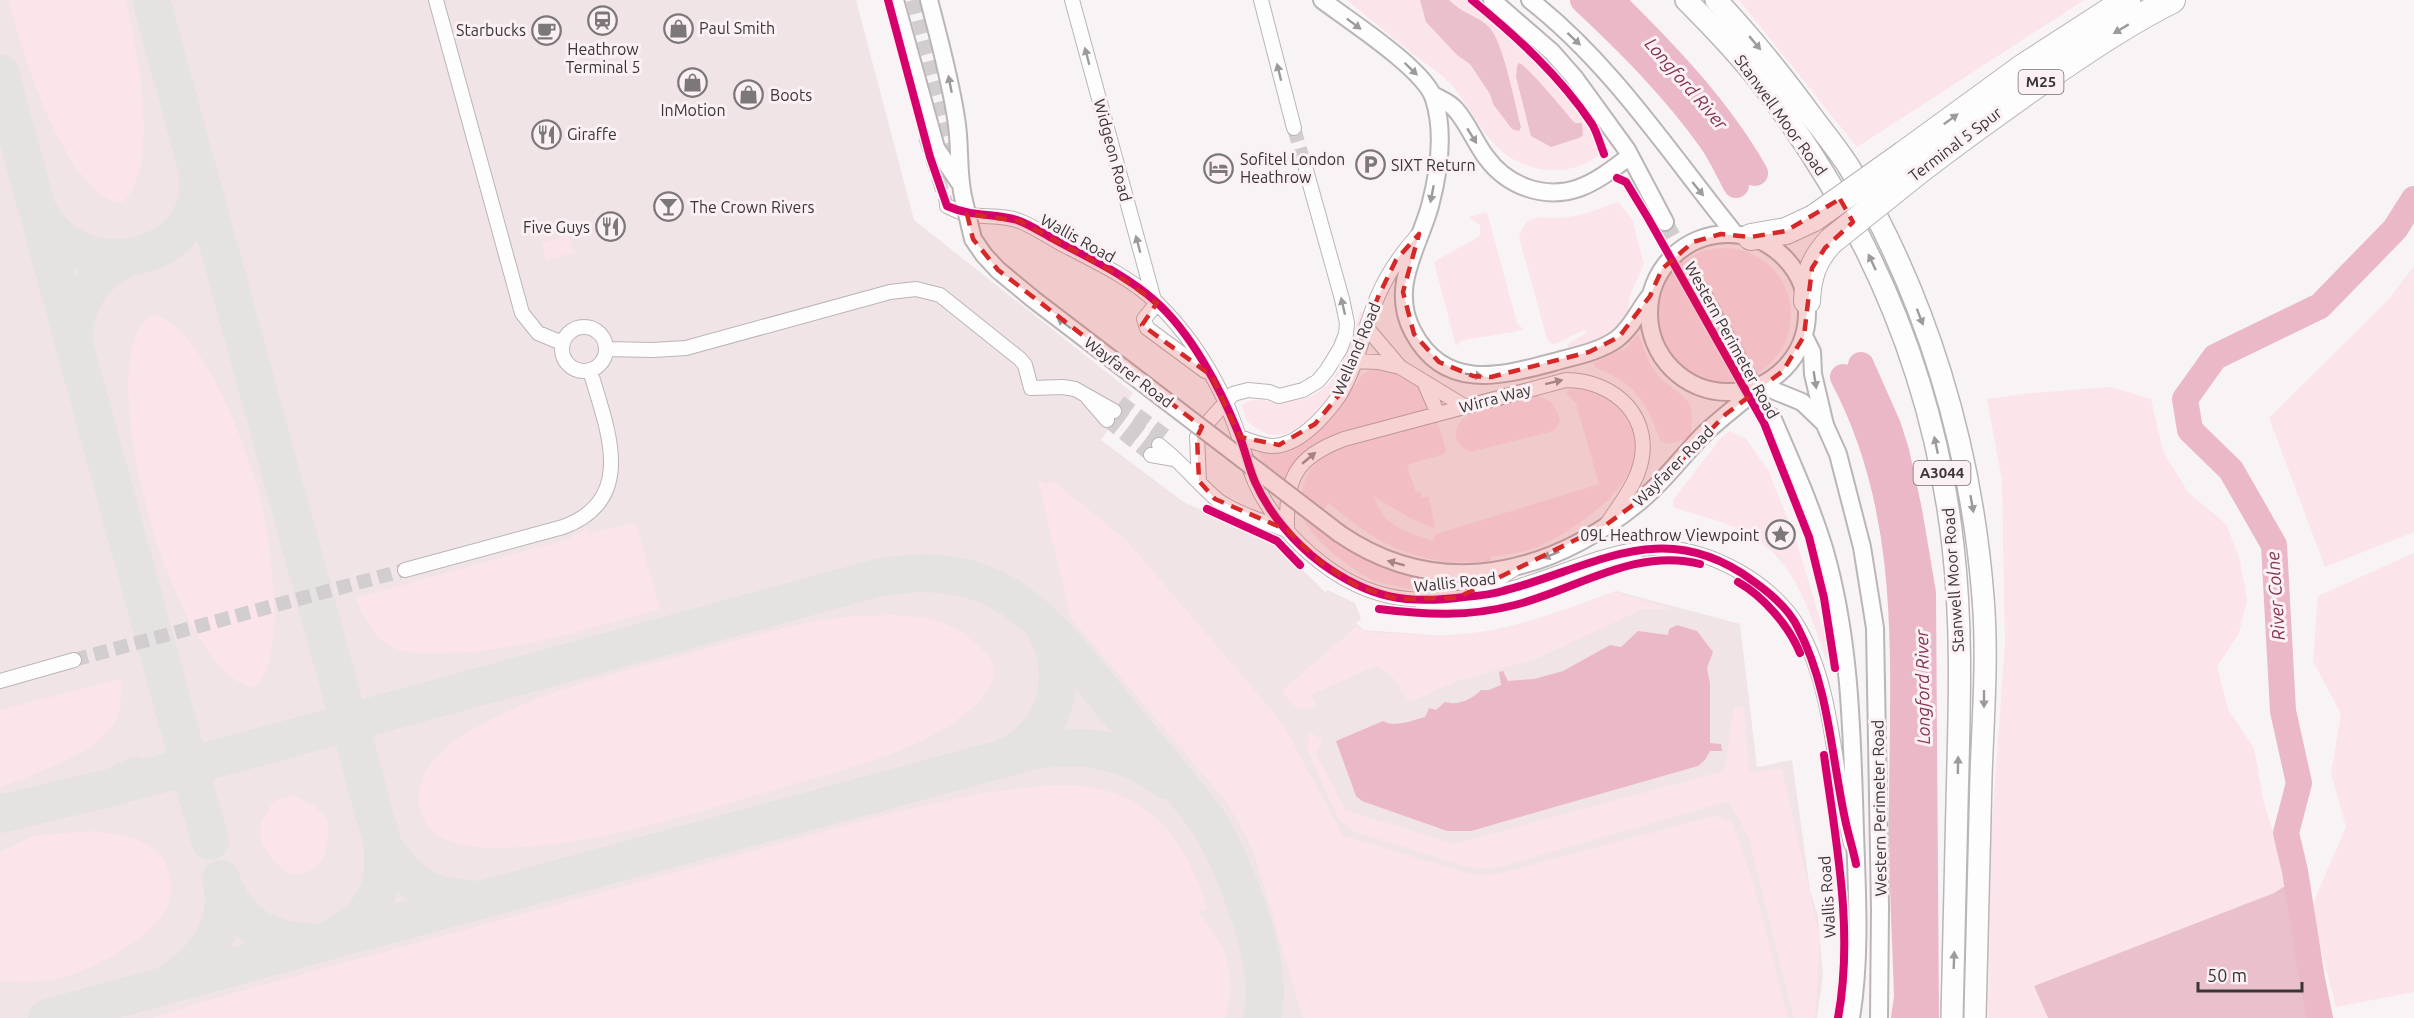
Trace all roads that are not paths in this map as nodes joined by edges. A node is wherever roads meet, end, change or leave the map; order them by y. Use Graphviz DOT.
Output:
graph roads {
  1 [pos="436,0"];
  2 [pos="895,0"];
  3 [pos="929,0"];
  4 [pos="1072,0"];
  5 [pos="1261,0"];
  6 [pos="1322,0"];
  7 [pos="1492,0"];
  8 [pos="1530,0"];
  9 [pos="1686,0"];
  10 [pos="1716,0"];
  11 [pos="2127,0"];
  12 [pos="2172,0"];
  13 [pos="1433,95"];
  14 [pos="1294,128"];
  15 [pos="1630,156"];
  16 [pos="1910,164"];
  17 [pos="1306,170"];
  18 [pos="959,182"];
  19 [pos="966,201"];
  20 [pos="947,206"];
  21 [pos="998,217"];
  22 [pos="1665,222"];
  23 [pos="1419,234"];
  24 [pos="1743,235"];
  25 [pos="1650,296"];
  26 [pos="1156,301"];
  27 [pos="1807,302"];
  28 [pos="1366,327"];
  29 [pos="1804,336"];
  30 [pos="562,343"];
  31 [pos="606,349"];
  32 [pos="1354,362"];
  33 [pos="1400,367"];
  34 [pos="590,370"];
  35 [pos="1212,376"];
  36 [pos="1425,384"];
  37 [pos="1763,385"];
  38 [pos="1225,402"];
  39 [pos="1464,406"];
  40 [pos="1114,411"];
  41 [pos="1438,414"];
  42 [pos="1772,417"];
  43 [pos="1826,425"];
  44 [pos="1240,437"];
  45 [pos="1179,460"];
  46 [pos="1199,481"];
  47 [pos="1606,525"];
  48 [pos="1287,530"];
  49 [pos="1655,548"];
  50 [pos="1516,568"];
  51 [pos="405,570"];
  52 [pos="1457,598"];
  53 [pos="1410,601"];
  54 [pos="74,660"];
  55 [pos="0,681"];
  56 [pos="1856,864"];
  57 [pos="1851,1018"];
  58 [pos="1879,1018"];
  59 [pos="1952,1018"];
  60 [pos="1975,1018"];
  1 -- 30 [label="street"];
  2 -- 18 [label="street"];
  18 -- 3 [label="street, Wayfarer Road, one-way"];
  26 -- 4 [label="street, Widgeon Road, one-way"];
  14 -- 5 [label="street, one-way"];
  6 -- 13 [label="street, one-way"];
  7 -- 15 [label="street"];
  8 -- 24 [label="street, one-way"];
  59 -- 9 [label="main road, Stanwell Moor Road / A3044, one-way"];
  10 -- 60 [label="main road, Stanwell Moor Road / A3044, one-way"];
  16 -- 11 [label="highway, Terminal 5 Spur / M25, one-way"];
  12 -- 16 [label="highway, Terminal 5 Spur / M25, one-way"];
  13 -- 15 [label="street, one-way"];
  13 -- 23 [label="street, one-way"];
  15 -- 22 [label="street"];
  16 -- 24 [label="highway, Terminal 5 Spur / M25, bridge"];
  16 -- 27 [label="highway, Terminal 5 Spur / M25, bridge"];
  38 -- 17 [label="street, one-way"];
  18 -- 19 [label="street, Wayfarer Road"];
  19 -- 21 [label="street"];
  50 -- 19 [label="street, Wayfarer Road, one-way, bridge"];
  20 -- 21 [label="street, Wallis Road"];
  21 -- 26 [label="street, Wallis Road"];
  23 -- 25 [label="street, one-way"];
  23 -- 28 [label="street, Welland Road"];
  24 -- 25 [label="street"];
  24 -- 27 [label="street"];
  25 -- 37 [label="street"];
  26 -- 35 [label="street, Wallis Road"];
  26 -- 35 [label="street"];
  27 -- 29 [label="street"];
  28 -- 32 [label="street, Welland Road"];
  28 -- 33 [label="street"];
  29 -- 37 [label="street"];
  29 -- 43 [label="street, Western Perimeter Road, one-way"];
  30 -- 31 [label="street"];
  30 -- 34 [label="street"];
  31 -- 34 [label="street"];
  31 -- 40 [label="street"];
  32 -- 33 [label="street"];
  32 -- 44 [label="street, Welland Road"];
  33 -- 36 [label="street"];
  34 -- 51 [label="street"];
  35 -- 38 [label="street, Wallis Road"];
  36 -- 39 [label="street"];
  36 -- 41 [label="street"];
  37 -- 43 [label="street, Western Perimeter Road"];
  37 -- 47 [label="street, Wayfarer Road"];
  38 -- 44 [label="street, Wallis Road"];
  38 -- 46 [label="street"];
  39 -- 41 [label="street, Wirra Way"];
  39 -- 47 [label="street, Wirra Way, one-way"];
  48 -- 41 [label="street, Wirra Way, one-way"];
  42 -- 56 [label="street, Western Perimeter Road"];
  43 -- 58 [label="street, Western Perimeter Road"];
  44 -- 48 [label="street, Wallis Road"];
  45 -- 45 [label="street"];
  45 -- 46 [label="street"];
  46 -- 48 [label="street"];
  47 -- 50 [label="street, Wayfarer Road, one-way"];
  48 -- 53 [label="street, Wallis Road"];
  49 -- 52 [label="street, Wallis Road"];
  49 -- 53 [label="street"];
  49 -- 56 [label="street, Wallis Road"];
  50 -- 52 [label="street, Wayfarer Road"];
  52 -- 53 [label="street, Wallis Road"];
  54 -- 55 [label="street"];
  56 -- 57 [label="street, Western Perimeter Road"];
}
